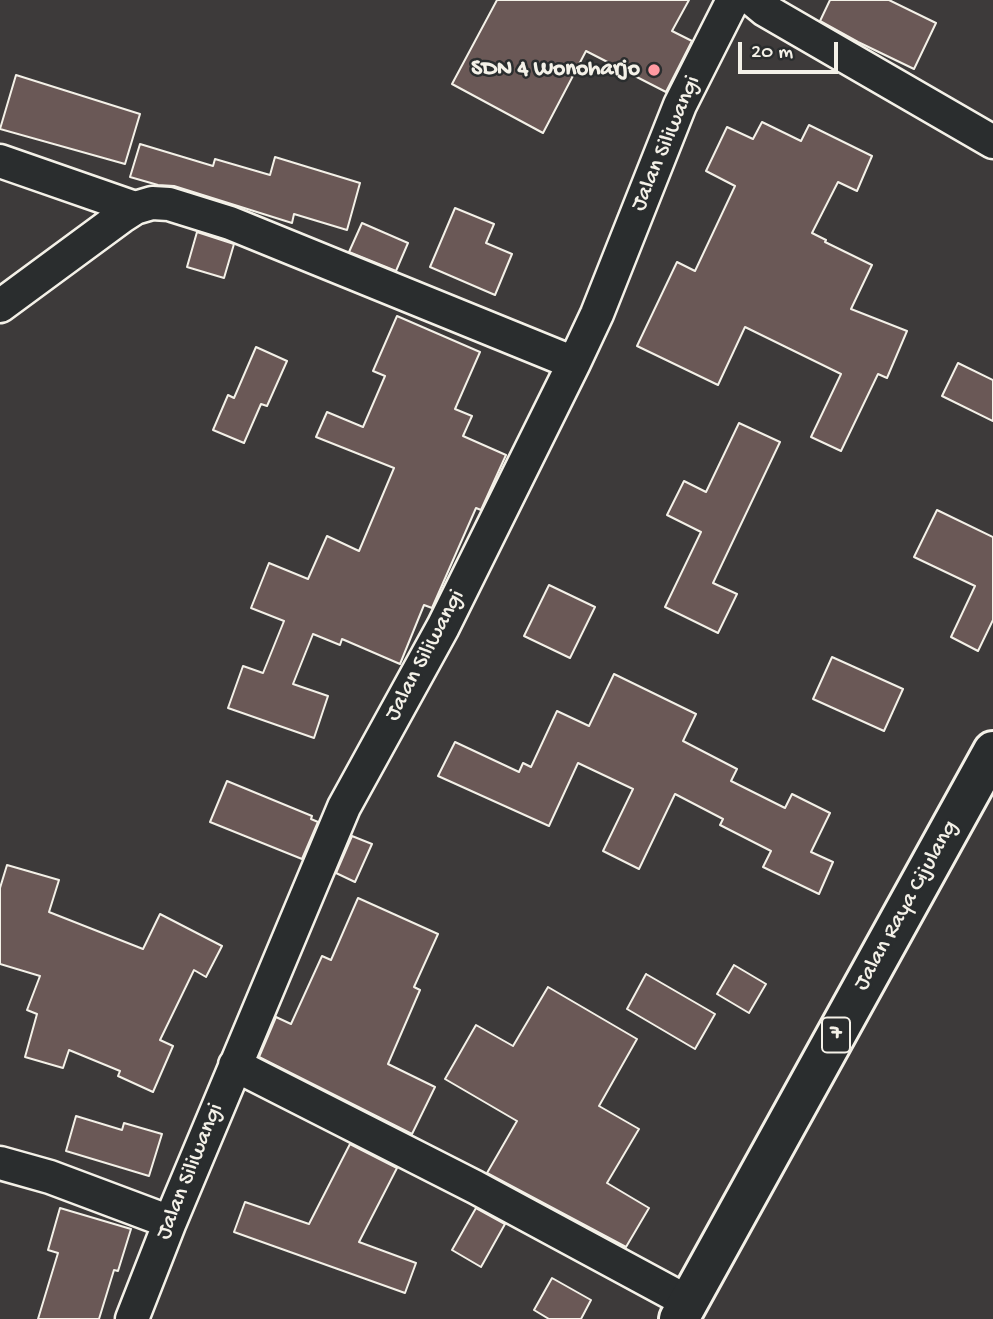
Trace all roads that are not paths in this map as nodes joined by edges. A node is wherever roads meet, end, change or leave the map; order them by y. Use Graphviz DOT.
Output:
graph roads {
  1 [pos="733,0"];
  2 [pos="753,0"];
  3 [pos="993,142"];
  4 [pos="0,161"];
  5 [pos="135,208"];
  6 [pos="0,306"];
  7 [pos="574,363"];
  8 [pos="993,751"];
  9 [pos="235,1065"];
  10 [pos="0,1163"];
  11 [pos="170,1222"];
  12 [pos="684,1311"];
  13 [pos="132,1319"];
  1 -- 7 [label="street, Jalan Siliwangi"];
  2 -- 3 [label="street"];
  4 -- 5 [label="street"];
  5 -- 6 [label="street"];
  5 -- 7 [label="street"];
  7 -- 9 [label="street, Jalan Siliwangi"];
  8 -- 12 [label="highway, Jalan Raya Cijulang / 7"];
  9 -- 11 [label="street, Jalan Siliwangi"];
  9 -- 12 [label="street"];
  10 -- 11 [label="street"];
  11 -- 13 [label="street, Jalan Siliwangi"];
}
